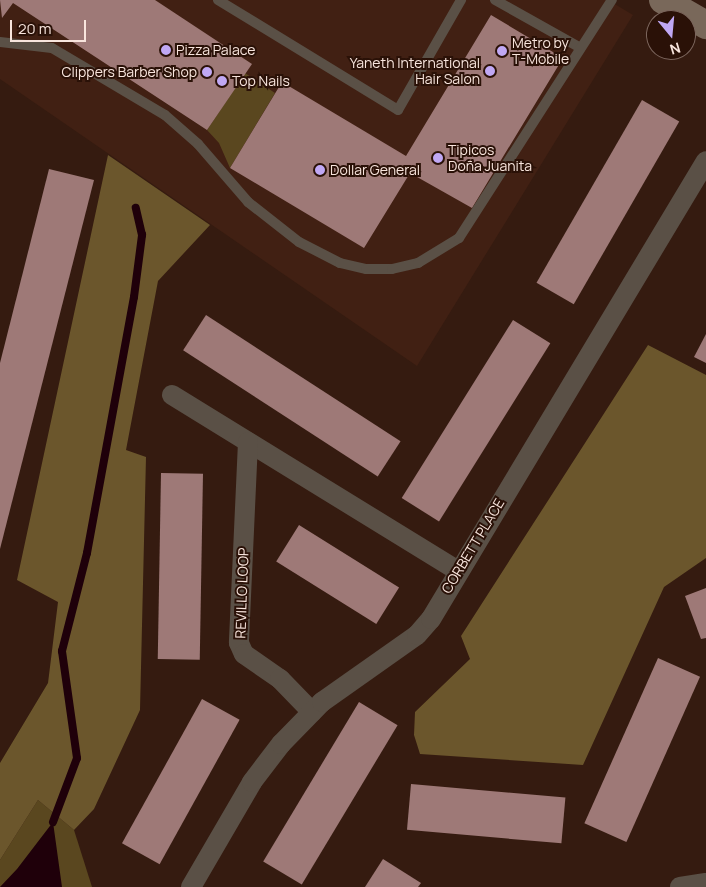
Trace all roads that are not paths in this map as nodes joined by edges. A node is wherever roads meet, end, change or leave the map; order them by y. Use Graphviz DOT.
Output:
graph roads {
  1 [pos="461,0"];
  2 [pos="495,0"];
  3 [pos="612,0"];
  4 [pos="663,0"];
  5 [pos="226,2"];
  6 [pos="706,25"];
  7 [pos="0,42"];
  8 [pos="581,48"];
  9 [pos="706,162"];
  10 [pos="172,396"];
  11 [pos="248,442"];
  12 [pos="458,571"];
  13 [pos="312,712"];
  14 [pos="706,883"];
  15 [pos="191,887"];
  16 [pos="680,887"];
  1 -- 5 [label="lane"];
  2 -- 8 [label="lane"];
  3 -- 8 [label="lane"];
  4 -- 6 [label="main road"];
  7 -- 8 [label="lane"];
  9 -- 12 [label="street, CORBETT PLACE"];
  10 -- 11 [label="street"];
  11 -- 12 [label="street"];
  11 -- 13 [label="street, REVILLO LOOP"];
  12 -- 13 [label="street, CORBETT PLACE"];
  13 -- 15 [label="street, CORBETT PLACE"];
  14 -- 16 [label="street"];
}
